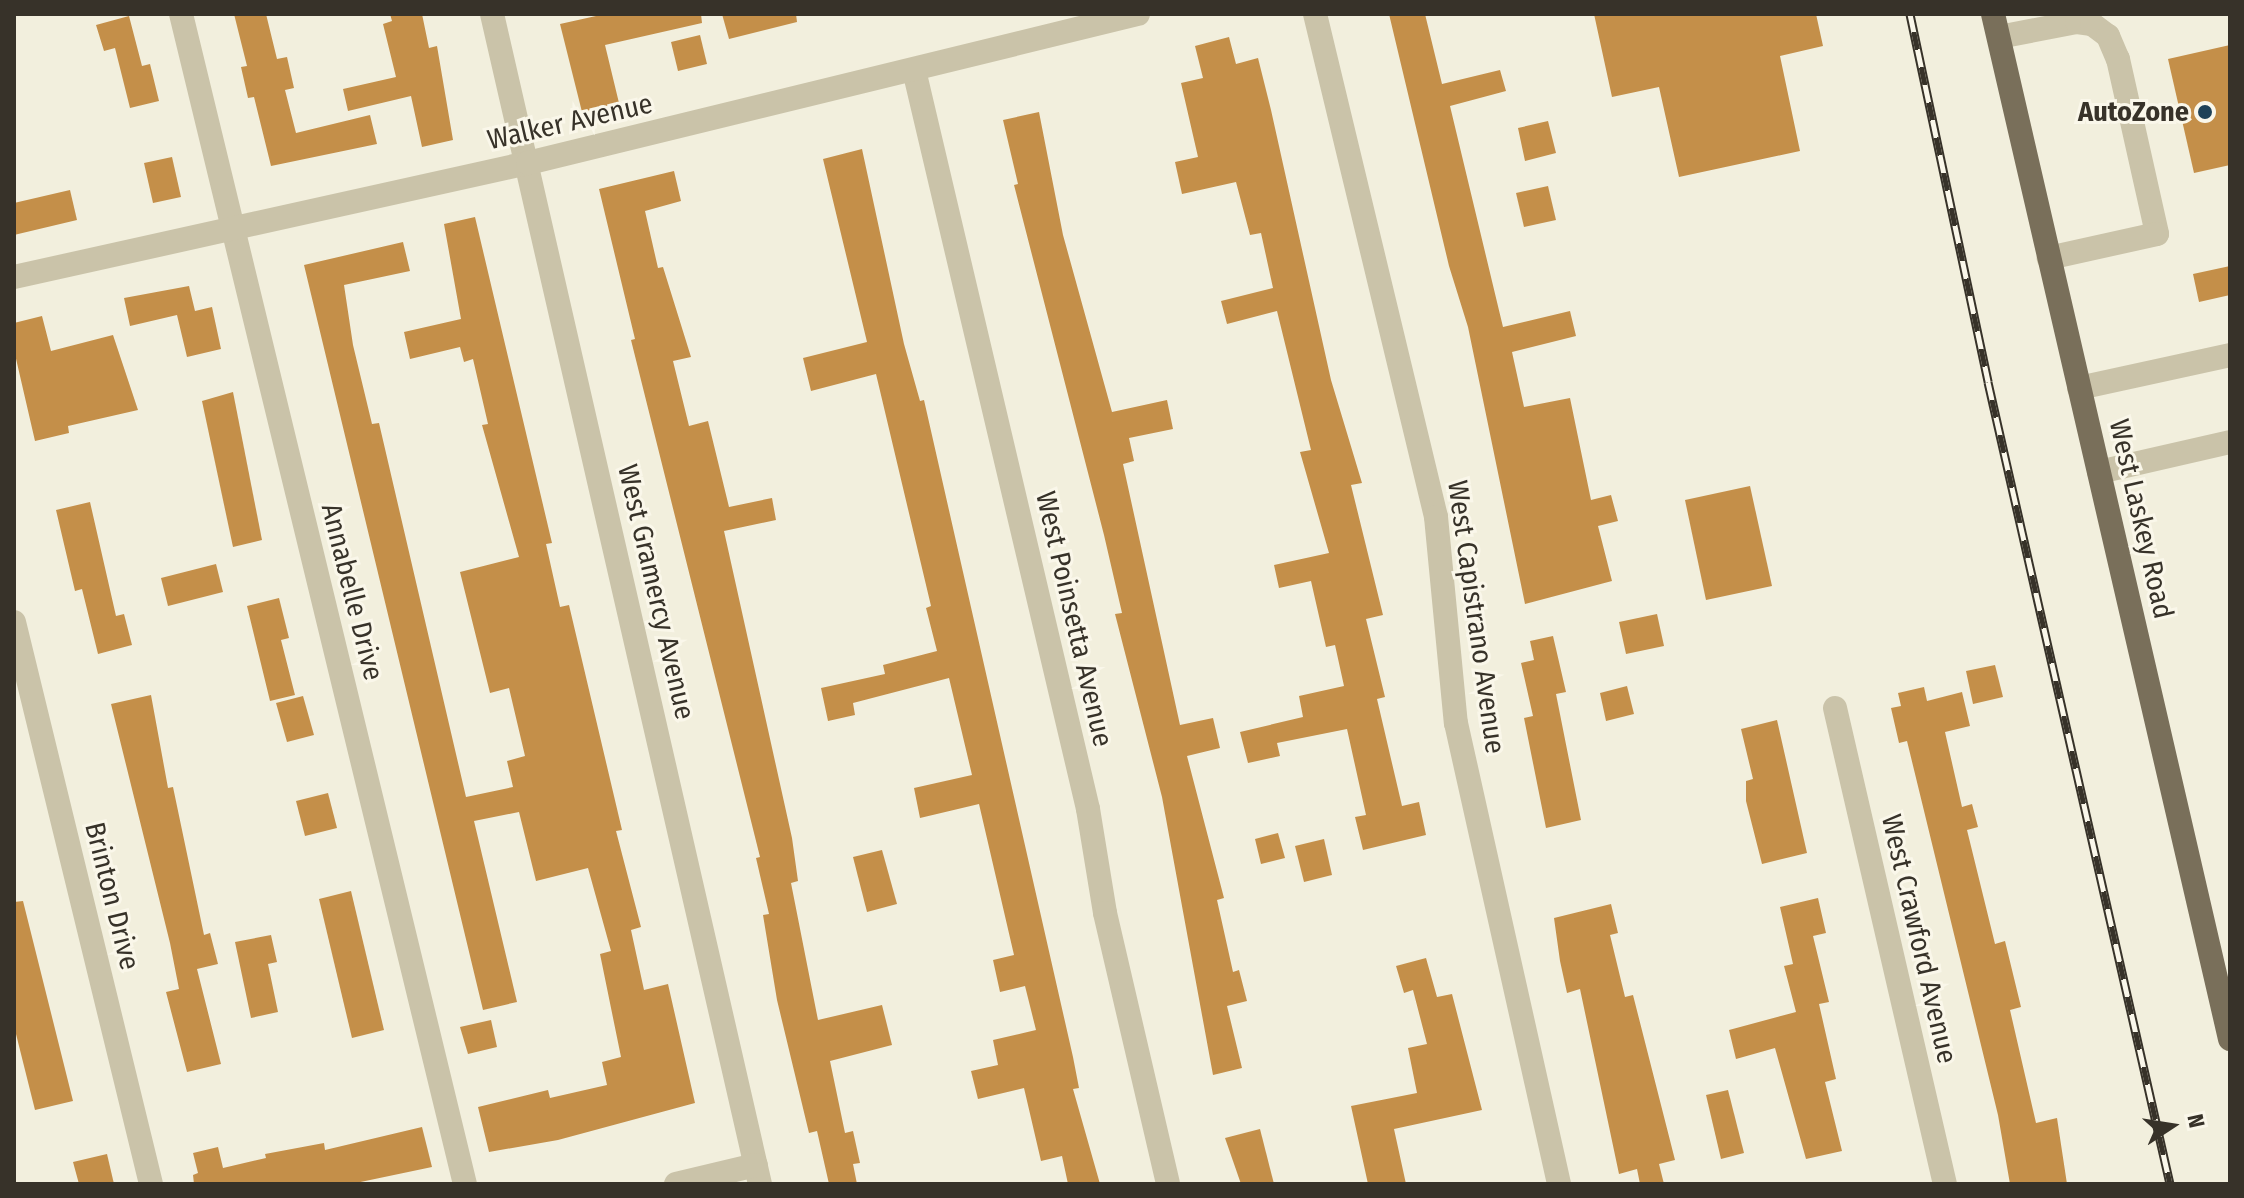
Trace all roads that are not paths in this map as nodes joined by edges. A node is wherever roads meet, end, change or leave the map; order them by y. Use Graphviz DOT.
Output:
graph roads {
  1 [pos="181,14"];
  2 [pos="492,14"];
  3 [pos="1138,14"];
  4 [pos="1315,14"];
  5 [pos="1996,26"];
  6 [pos="914,70"];
  7 [pos="528,163"];
  8 [pos="233,226"];
  9 [pos="2049,258"];
  10 [pos="14,277"];
  11 [pos="2230,355"];
  12 [pos="2079,388"];
  13 [pos="2230,442"];
  14 [pos="2099,472"];
  15 [pos="14,622"];
  16 [pos="1835,708"];
  17 [pos="2230,1039"];
  18 [pos="758,1174"];
  19 [pos="151,1184"];
  20 [pos="465,1184"];
  21 [pos="676,1184"];
  22 [pos="1168,1184"];
  23 [pos="1559,1184"];
  24 [pos="1945,1184"];
  1 -- 8 [label="street, Annabelle Drive"];
  2 -- 7 [label="street, West Gramercy Avenue"];
  3 -- 6 [label="street, Walker Avenue"];
  4 -- 23 [label="street, West Capistrano Avenue"];
  5 -- 9 [label="main road, West Laskey Road"];
  5 -- 9 [label="street"];
  6 -- 7 [label="street, Walker Avenue"];
  6 -- 22 [label="street, West Poinsetta Avenue"];
  7 -- 8 [label="street, Walker Avenue"];
  7 -- 18 [label="street, West Gramercy Avenue"];
  8 -- 10 [label="street, Walker Avenue"];
  8 -- 20 [label="street, Annabelle Drive"];
  9 -- 12 [label="main road, West Laskey Road"];
  11 -- 12 [label="street"];
  12 -- 14 [label="main road, West Laskey Road"];
  13 -- 14 [label="street"];
  14 -- 17 [label="main road, West Laskey Road"];
  15 -- 19 [label="street, Brinton Drive"];
  16 -- 24 [label="street, West Crawford Avenue"];
  18 -- 21 [label="street"];
}
